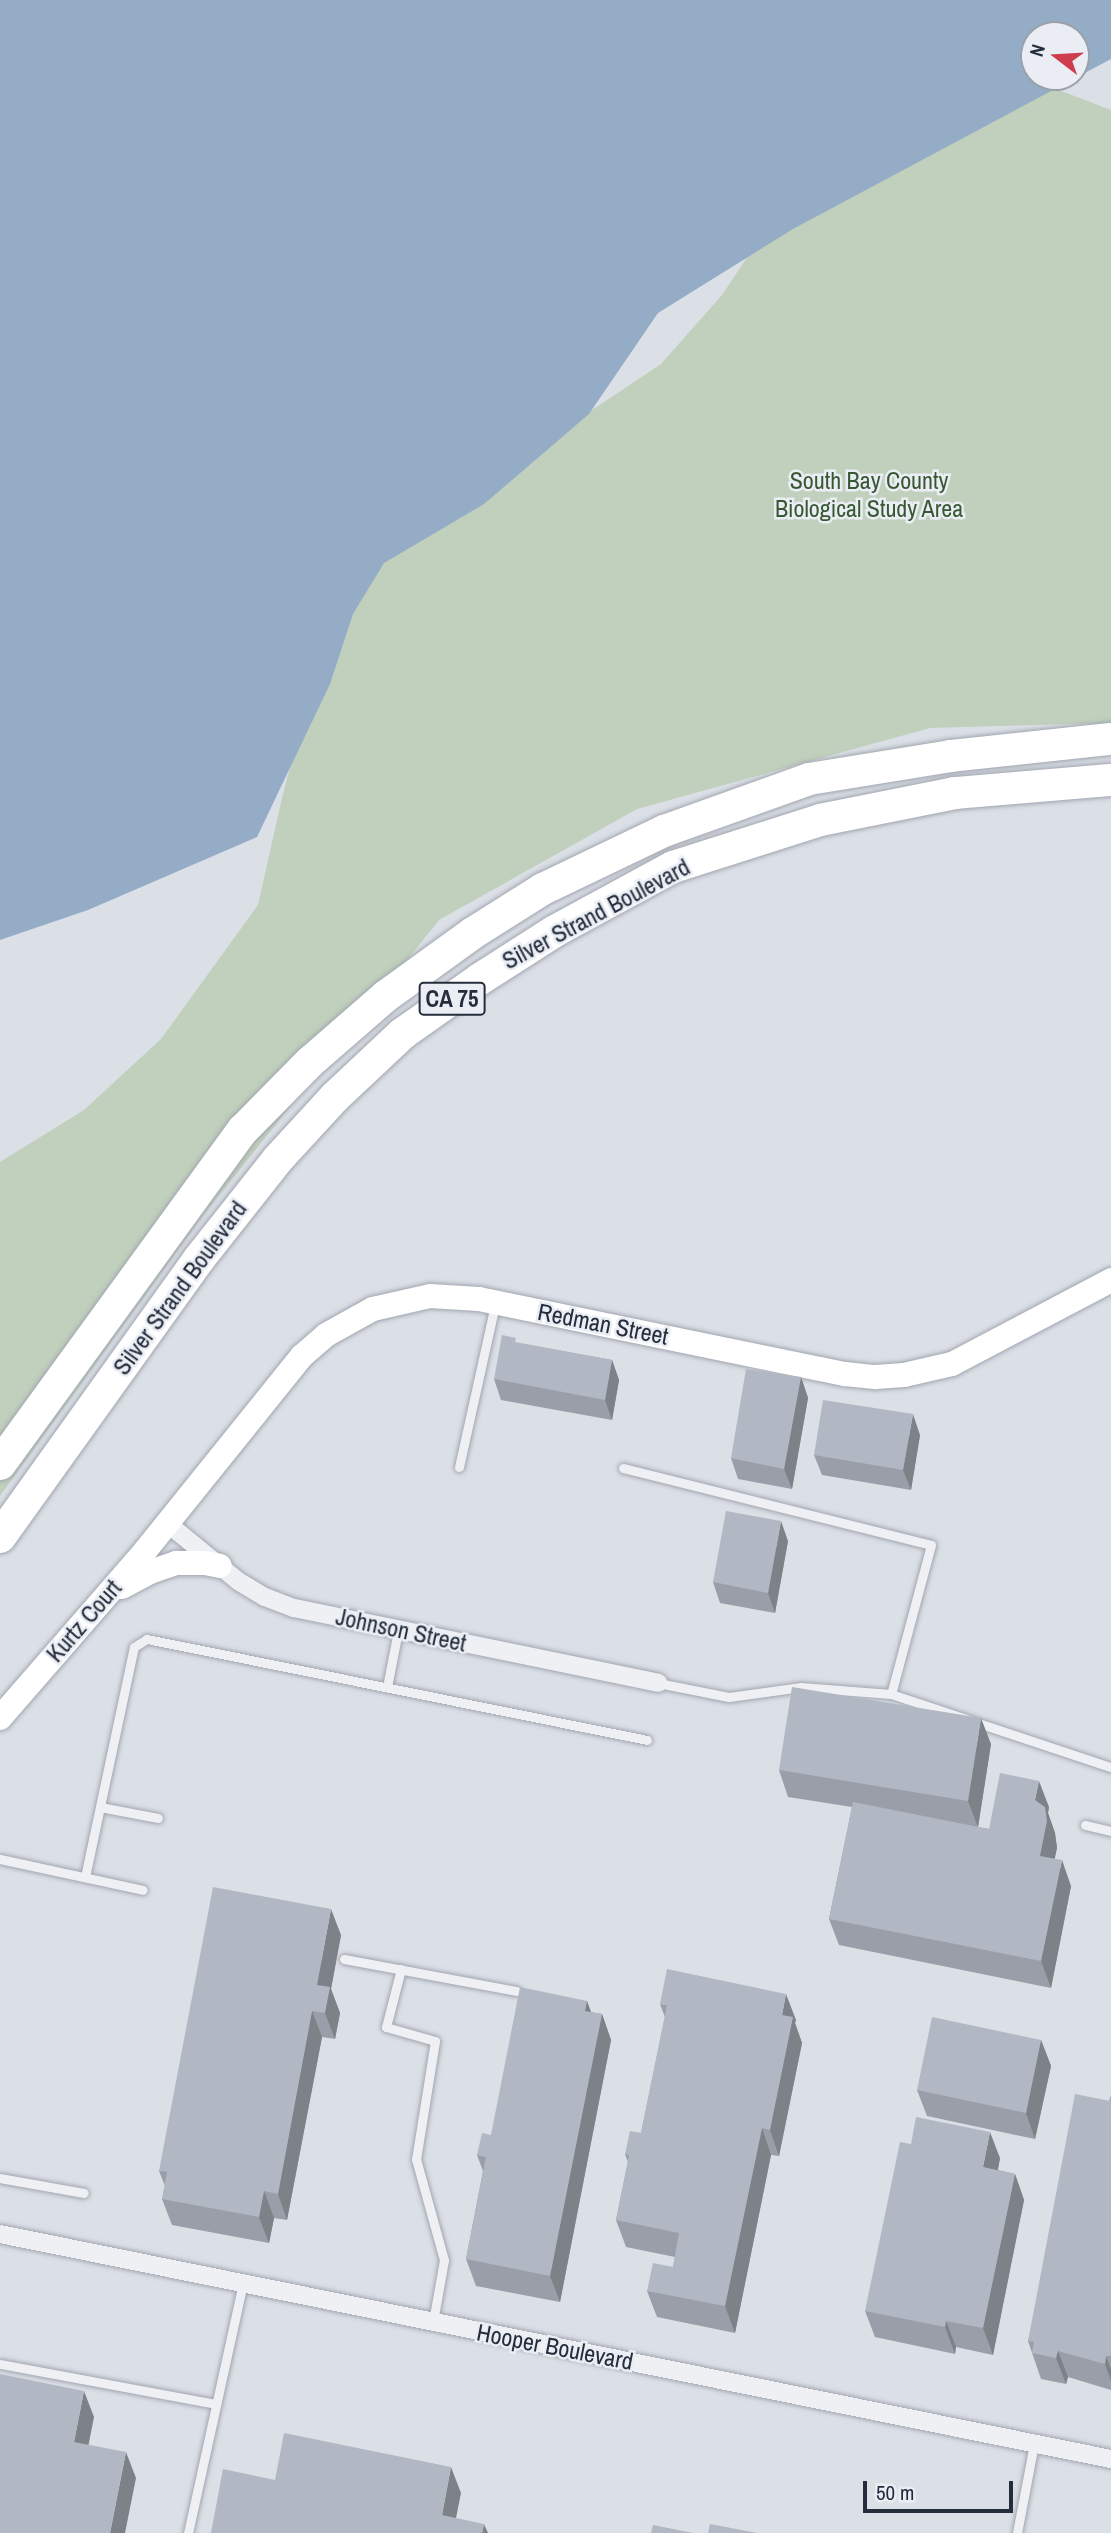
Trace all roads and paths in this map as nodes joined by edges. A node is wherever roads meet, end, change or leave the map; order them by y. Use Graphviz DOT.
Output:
graph roads {
  1 [pos="1111,739"];
  2 [pos="1111,780"];
  3 [pos="1111,1280"];
  4 [pos="496,1302"];
  5 [pos="0,1464"];
  6 [pos="459,1467"];
  7 [pos="623,1468"];
  8 [pos="167,1524"];
  9 [pos="0,1537"];
  10 [pos="220,1566"];
  11 [pos="78,1628"];
  12 [pos="398,1630"];
  13 [pos="658,1683"];
  14 [pos="387,1687"];
  15 [pos="891,1694"];
  16 [pos="0,1717"];
  17 [pos="647,1740"];
  18 [pos="1111,1767"];
  19 [pos="100,1807"];
  20 [pos="158,1818"];
  21 [pos="1085,1825"];
  22 [pos="1111,1831"];
  23 [pos="0,1859"];
  24 [pos="85,1877"];
  25 [pos="143,1890"];
  26 [pos="344,1959"];
  27 [pos="401,1969"];
  28 [pos="517,1991"];
  29 [pos="0,2178"];
  30 [pos="84,2193"];
  31 [pos="0,2234"];
  32 [pos="243,2283"];
  33 [pos="433,2322"];
  34 [pos="0,2364"];
  35 [pos="216,2404"];
  36 [pos="1034,2444"];
  37 [pos="1111,2459"];
  38 [pos="188,2533"];
  39 [pos="1017,2533"];
  1 -- 5 [label="highway, Silver Strand Boulevard / CA 75"];
  2 -- 9 [label="highway, Silver Strand Boulevard / CA 75"];
  3 -- 4 [label="street, Redman Street"];
  4 -- 6 [label="lane"];
  4 -- 8 [label="street, Redman Street"];
  7 -- 15 [label="lane"];
  8 -- 10 [label="street, Johnson Street"];
  8 -- 11 [label="street, Kurtz Court"];
  10 -- 11 [label="street"];
  10 -- 12 [label="street, Johnson Street"];
  11 -- 16 [label="street, Kurtz Court"];
  12 -- 13 [label="street, Johnson Street"];
  12 -- 14 [label="lane"];
  13 -- 15 [label="lane"];
  14 -- 17 [label="lane"];
  14 -- 19 [label="lane"];
  15 -- 18 [label="lane"];
  19 -- 20 [label="lane"];
  19 -- 24 [label="lane"];
  21 -- 22 [label="lane"];
  23 -- 24 [label="lane"];
  24 -- 25 [label="lane"];
  26 -- 27 [label="lane"];
  27 -- 28 [label="lane"];
  27 -- 33 [label="lane"];
  29 -- 30 [label="lane"];
  31 -- 32 [label="street, Hooper Boulevard"];
  32 -- 33 [label="street, Hooper Boulevard"];
  32 -- 35 [label="lane"];
  33 -- 36 [label="street, Hooper Boulevard"];
  34 -- 35 [label="lane"];
  35 -- 38 [label="lane"];
  36 -- 37 [label="street, Hooper Boulevard"];
  36 -- 39 [label="lane"];
}
